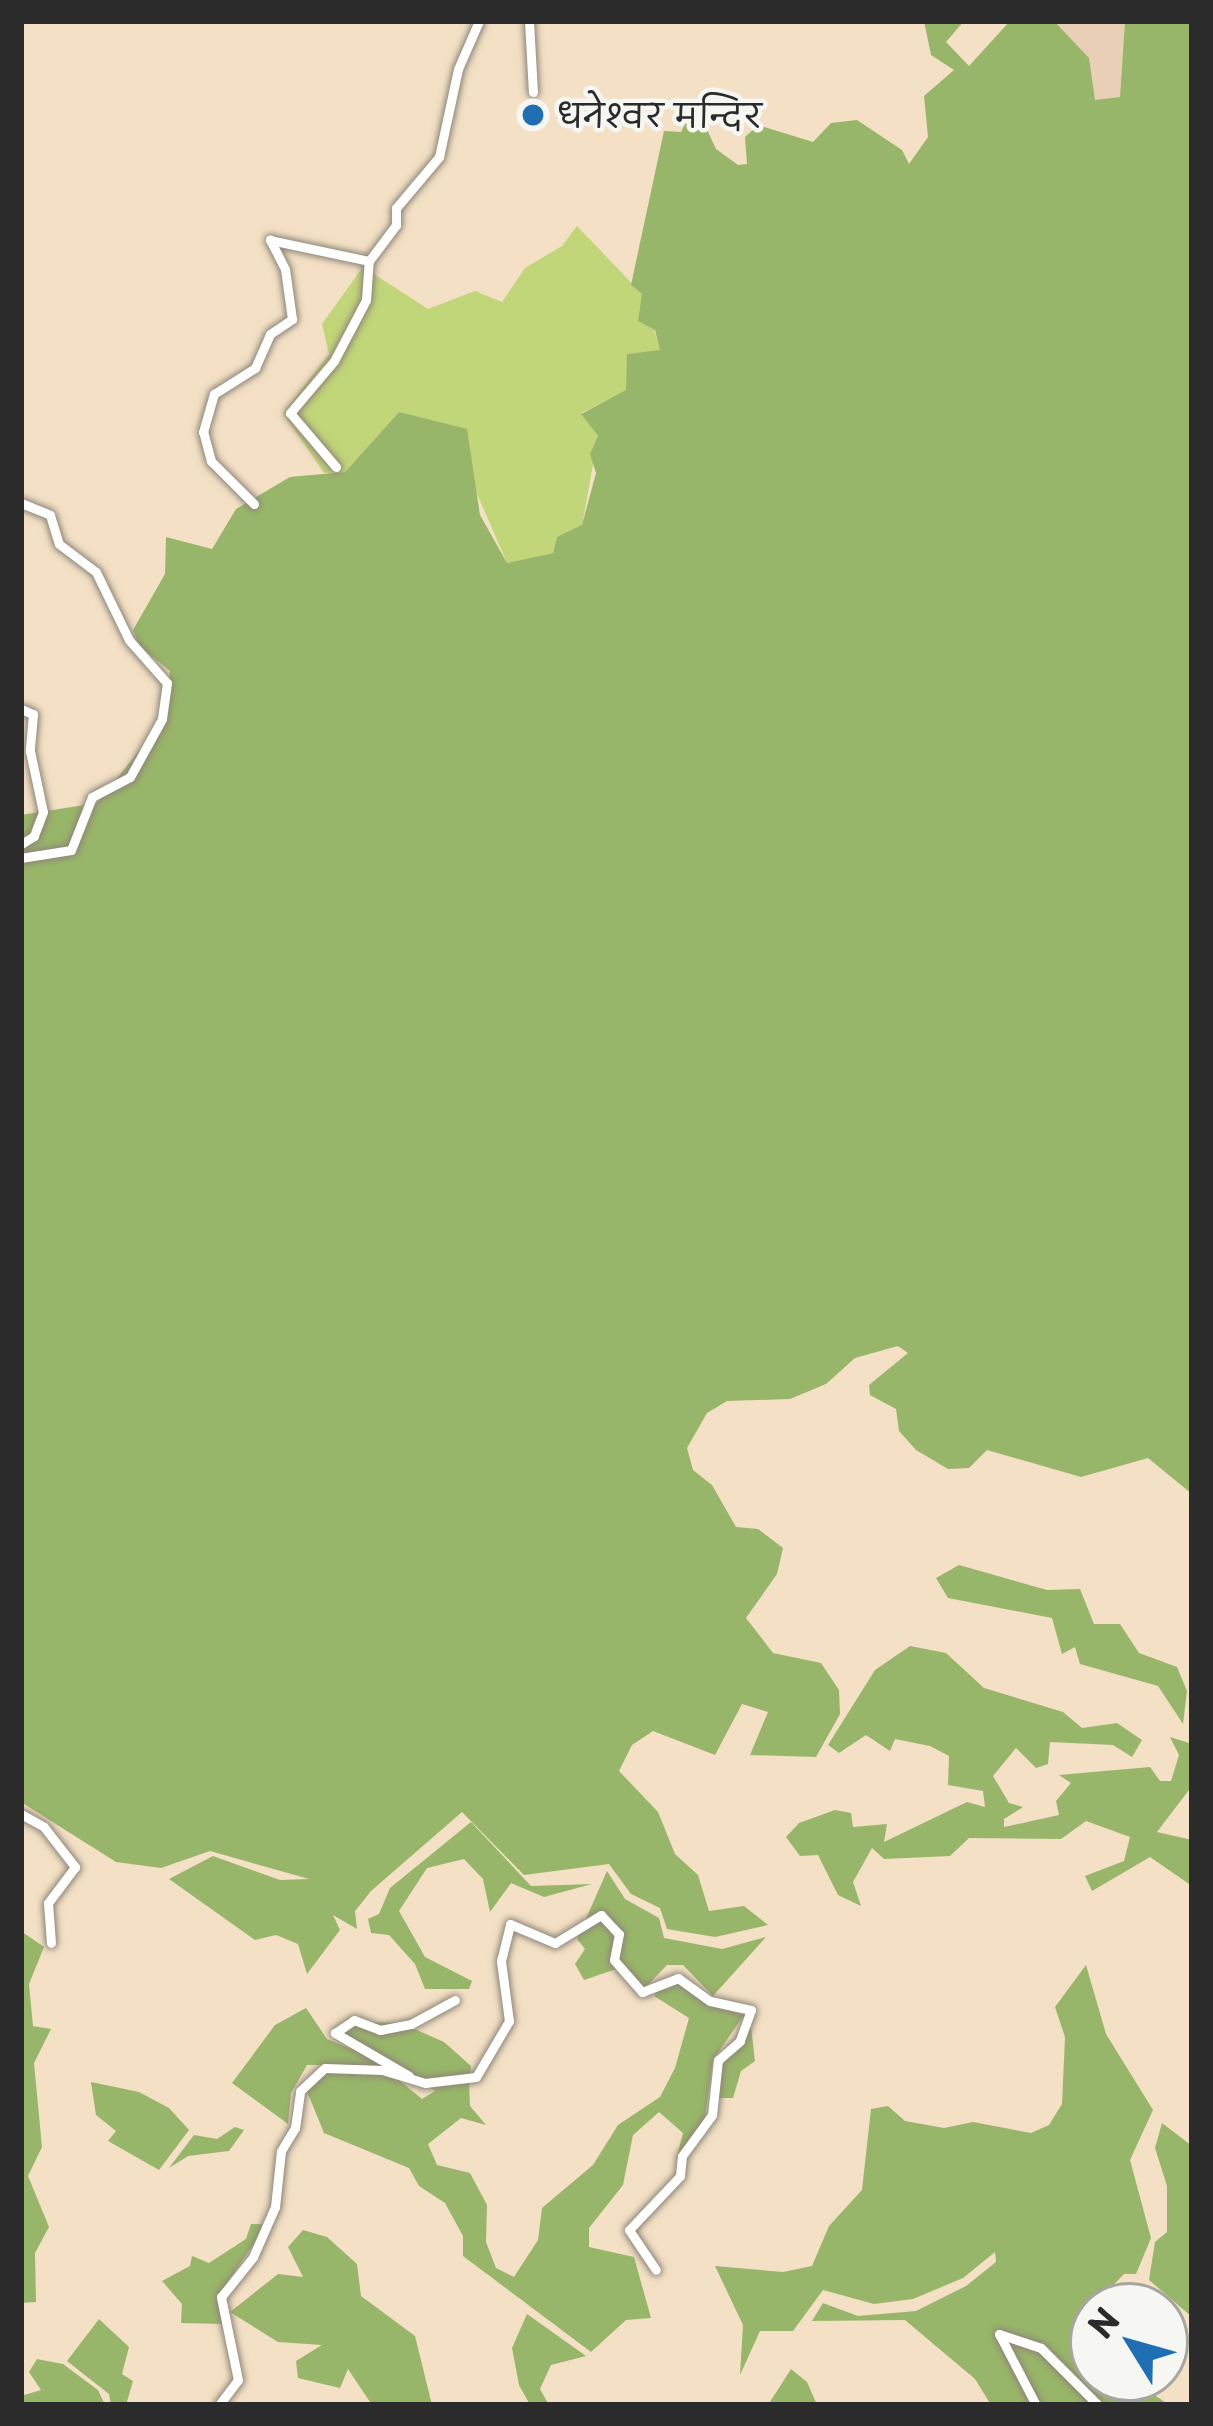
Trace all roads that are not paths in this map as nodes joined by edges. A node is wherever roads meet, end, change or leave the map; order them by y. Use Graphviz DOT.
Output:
graph roads {
  1 [pos="479,21"];
  2 [pos="529,21"];
  3 [pos="533,92"];
  4 [pos="369,261"];
  5 [pos="336,466"];
  6 [pos="21,503"];
  7 [pos="254,504"];
  8 [pos="21,709"];
  9 [pos="21,844"];
  10 [pos="21,858"];
  11 [pos="21,1814"];
  12 [pos="51,1943"];
  13 [pos="455,2000"];
  14 [pos="409,2076"];
  15 [pos="656,2270"];
  16 [pos="219,2405"];
  17 [pos="1036,2405"];
  18 [pos="1098,2405"];
  1 -- 4 [label="street"];
  2 -- 3 [label="street"];
  4 -- 5 [label="street"];
  4 -- 7 [label="street"];
  6 -- 10 [label="street"];
  8 -- 9 [label="street"];
  11 -- 12 [label="street"];
  13 -- 14 [label="street"];
  14 -- 15 [label="street"];
  14 -- 16 [label="street"];
  17 -- 18 [label="street"];
}
